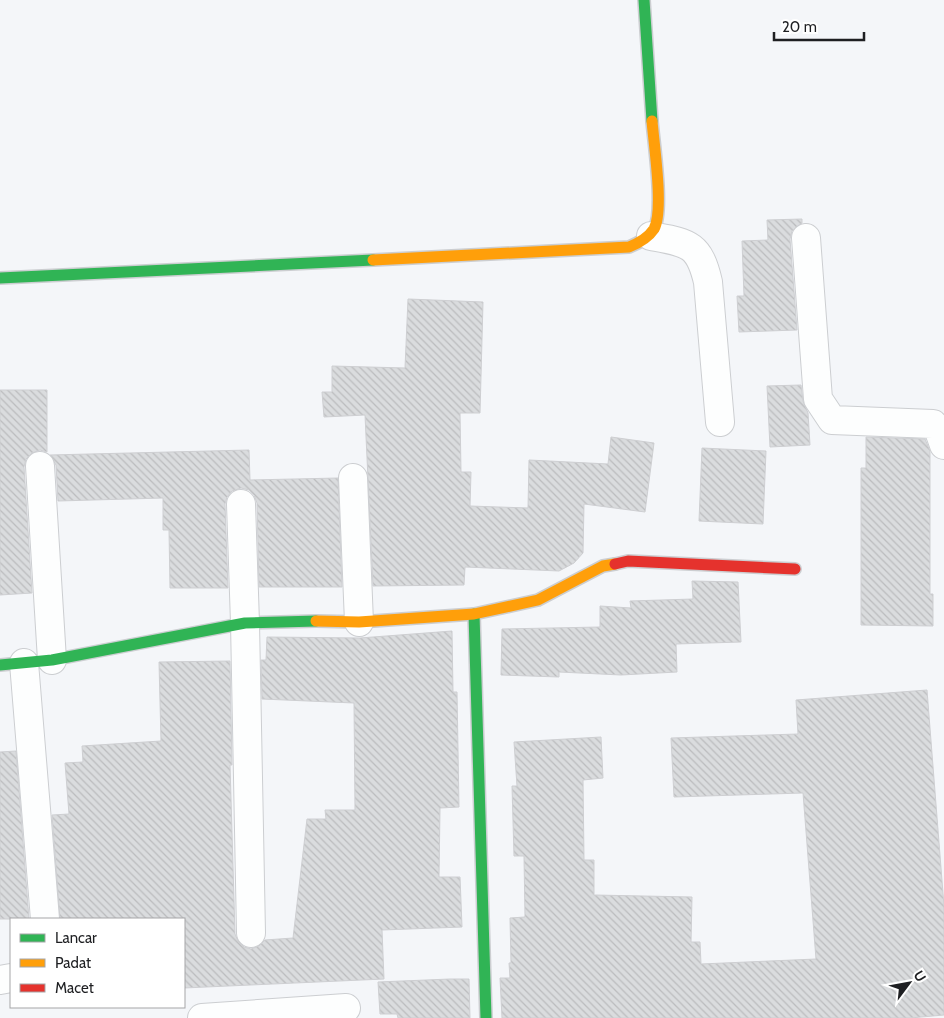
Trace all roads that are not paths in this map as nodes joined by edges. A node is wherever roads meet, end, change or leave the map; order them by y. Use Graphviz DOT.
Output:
graph roads {
  1 [pos="644,0"];
  2 [pos="651,236"];
  3 [pos="806,238"];
  4 [pos="0,278"];
  5 [pos="720,422"];
  6 [pos="944,445"];
  7 [pos="40,466"];
  8 [pos="353,478"];
  9 [pos="241,504"];
  10 [pos="795,570"];
  11 [pos="474,614"];
  12 [pos="359,622"];
  13 [pos="245,623"];
  14 [pos="52,660"];
  15 [pos="12,664"];
  16 [pos="45,918"];
  17 [pos="251,933"];
  18 [pos="346,1008"];
  19 [pos="202,1018"];
  20 [pos="486,1018"];
  1 -- 2 [label="street"];
  2 -- 4 [label="street"];
  2 -- 5 [label="street"];
  3 -- 6 [label="street"];
  7 -- 14 [label="street"];
  8 -- 12 [label="street"];
  9 -- 13 [label="street"];
  10 -- 11 [label="street"];
  11 -- 12 [label="street"];
  11 -- 20 [label="street"];
  12 -- 13 [label="street"];
  13 -- 14 [label="street"];
  13 -- 17 [label="street"];
  14 -- 15 [label="street"];
  15 -- 16 [label="street"];
  18 -- 19 [label="street"];
}
